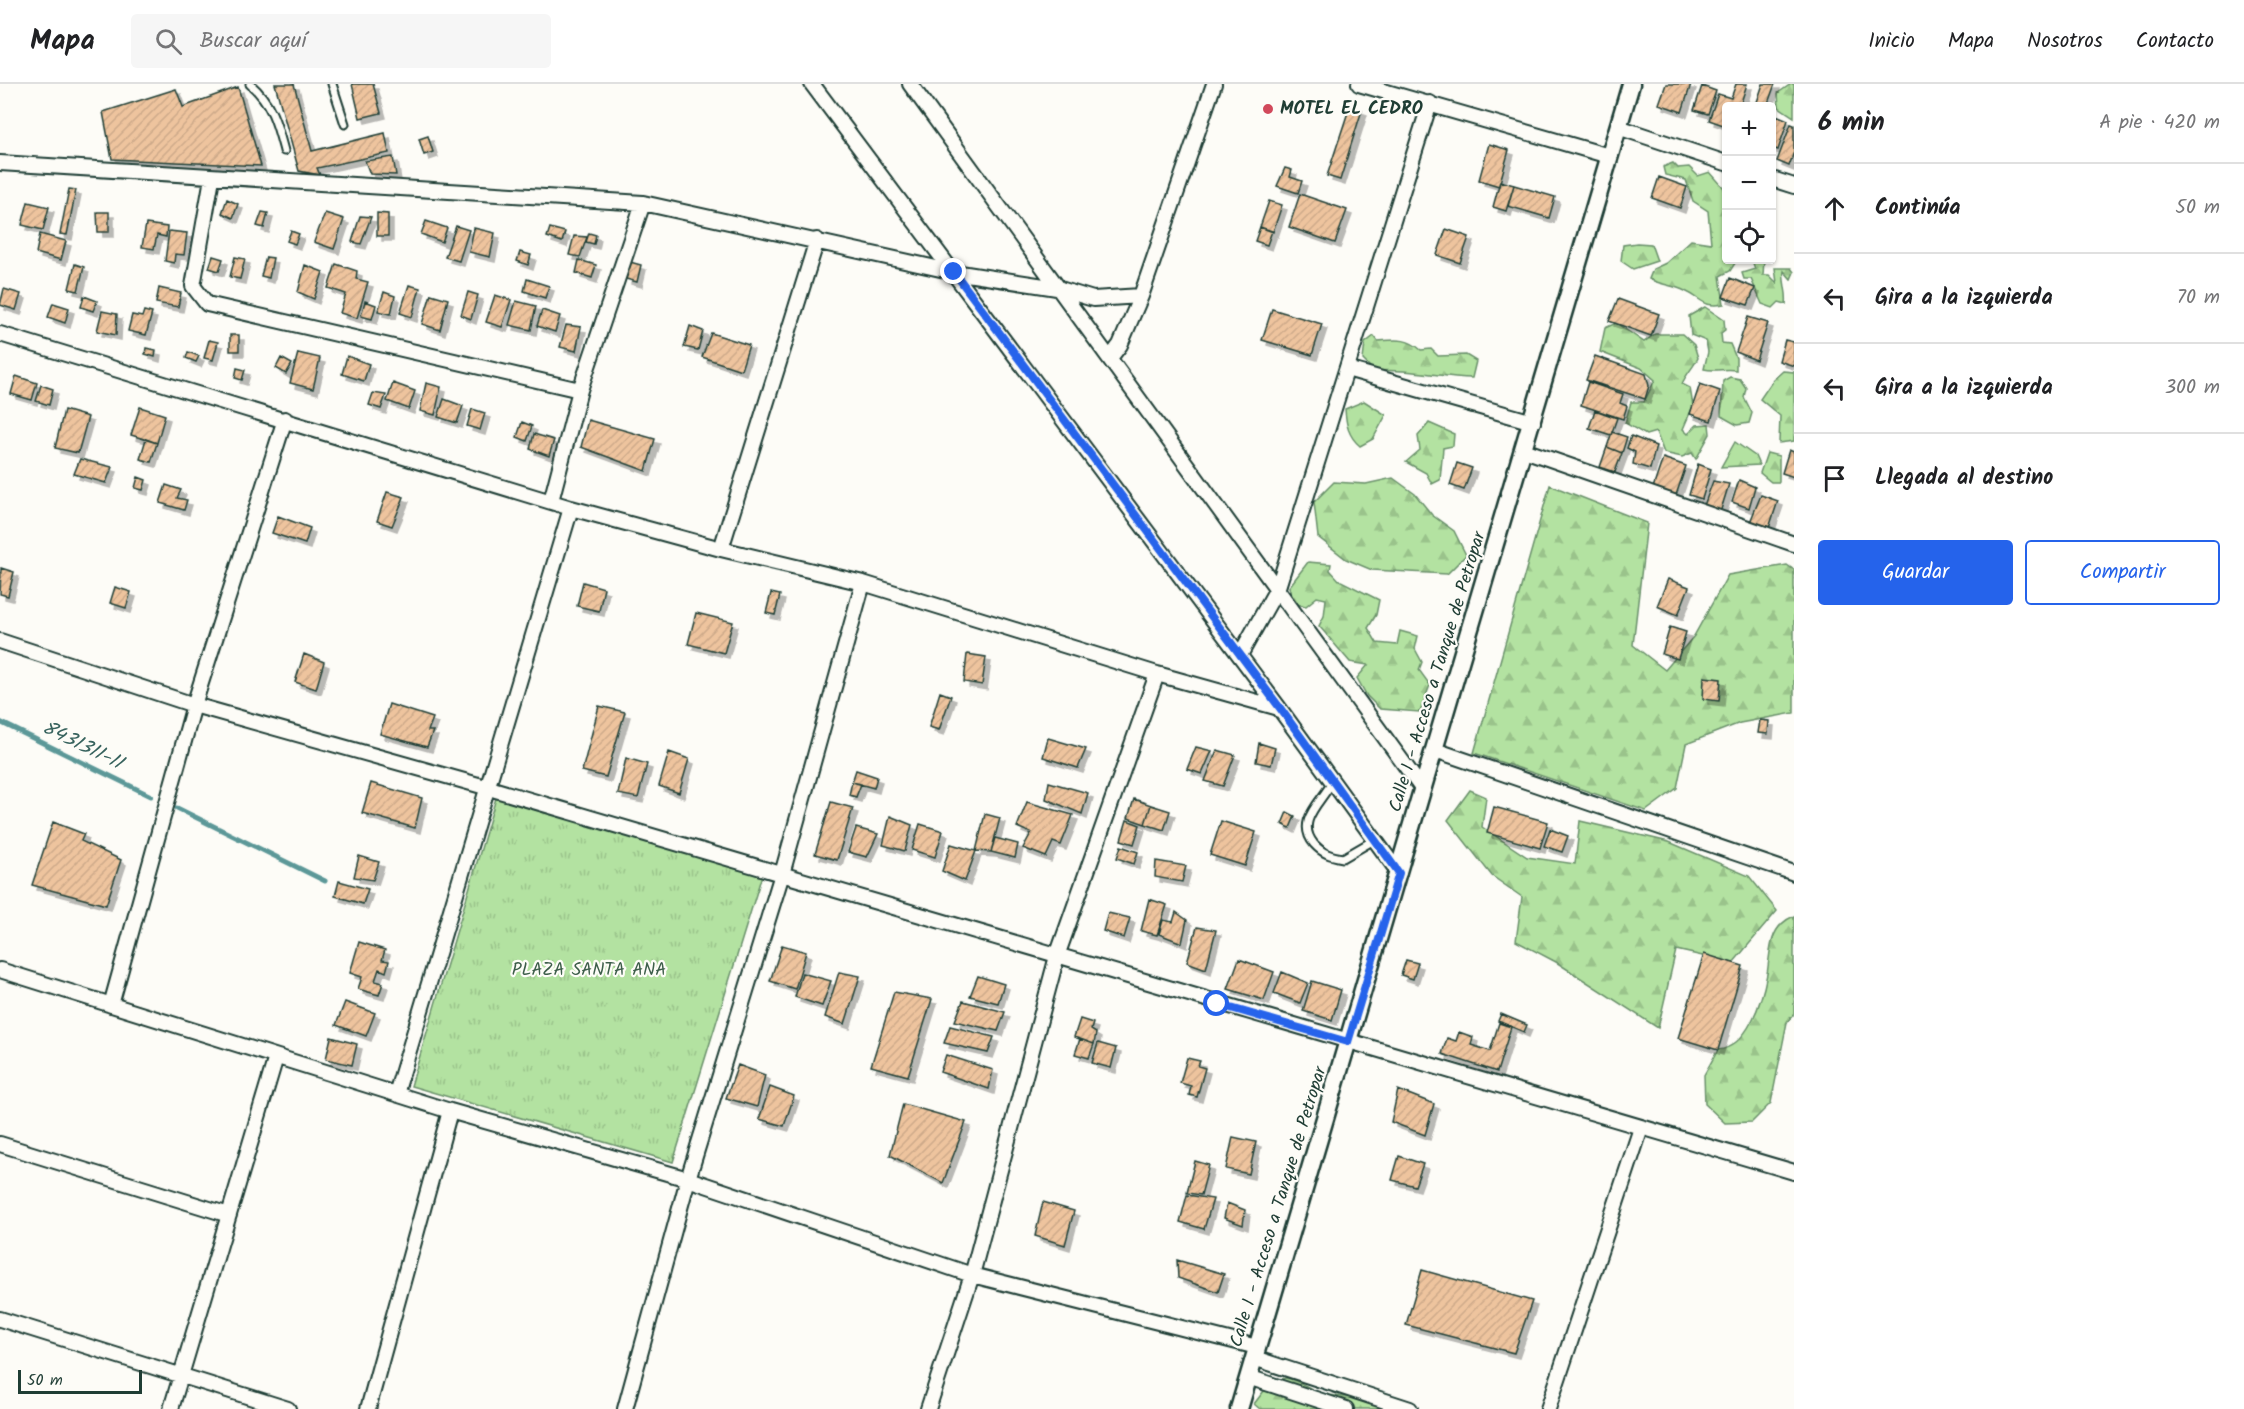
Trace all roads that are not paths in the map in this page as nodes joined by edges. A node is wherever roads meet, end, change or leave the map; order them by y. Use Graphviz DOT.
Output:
graph roads {
  1 [pos="250,84"];
  2 [pos="332,84"];
  3 [pos="812,84"];
  4 [pos="910,84"];
  5 [pos="1214,84"];
  6 [pos="1359,84"];
  7 [pos="1631,84"];
  8 [pos="1430,103"];
  9 [pos="345,124"];
  10 [pos="1618,127"];
  11 [pos="284,151"];
  12 [pos="1610,156"];
  13 [pos="1722,162"];
  14 [pos="0,163"];
  15 [pos="213,178"];
  16 [pos="1776,179"];
  17 [pos="1794,186"];
  18 [pos="643,203"];
  19 [pos="818,240"];
  20 [pos="954,272"];
  21 [pos="1057,288"];
  22 [pos="1140,296"];
  23 [pos="0,334"];
  24 [pos="1110,358"];
  25 [pos="1347,369"];
  26 [pos="580,390"];
  27 [pos="285,419"];
  28 [pos="1533,422"];
  29 [pos="1524,450"];
  30 [pos="551,501"];
  31 [pos="571,508"];
  32 [pos="1794,544"];
  33 [pos="722,549"];
  34 [pos="863,583"];
  35 [pos="1278,587"];
  36 [pos="0,641"];
  37 [pos="1240,655"];
  38 [pos="1157,674"];
  39 [pos="194,705"];
  40 [pos="1280,708"];
  41 [pos="1435,750"];
  42 [pos="1332,782"];
  43 [pos="489,788"];
  44 [pos="1423,790"];
  45 [pos="1374,840"];
  46 [pos="1399,873"];
  47 [pos="1794,873"];
  48 [pos="782,874"];
  49 [pos="1057,956"];
  50 [pos="0,970"];
  51 [pos="111,1005"];
  52 [pos="1348,1042"];
  53 [pos="276,1057"];
  54 [pos="396,1094"];
  55 [pos="450,1111"];
  56 [pos="1641,1128"];
  57 [pos="0,1144"];
  58 [pos="1794,1172"];
  59 [pos="688,1179"];
  60 [pos="229,1215"];
  61 [pos="972,1275"];
  62 [pos="0,1319"];
  63 [pos="1256,1352"];
  64 [pos="180,1377"];
  65 [pos="1248,1377"];
  66 [pos="171,1409"];
  67 [pos="288,1409"];
  68 [pos="368,1409"];
  69 [pos="625,1409"];
  70 [pos="928,1409"];
  71 [pos="1239,1409"];
  72 [pos="1346,1409"];
  73 [pos="1410,1409"];
  74 [pos="1548,1409"];
  1 -- 11 [label="lane"];
  2 -- 9 [label="lane"];
  3 -- 20 [label="street"];
  4 -- 21 [label="street"];
  5 -- 22 [label="street"];
  6 -- 8 [label="street"];
  7 -- 10 [label="street, Calle 1 - Acceso a Tanque de Petropar"];
  8 -- 12 [label="street"];
  8 -- 25 [label="street"];
  10 -- 12 [label="street, Calle 1 - Acceso a Tanque de Petropar"];
  10 -- 13 [label="street"];
  12 -- 28 [label="street, Calle 1 - Acceso a Tanque de Petropar"];
  14 -- 15 [label="street"];
  15 -- 18 [label="street"];
  15 -- 26 [label="street"];
  16 -- 17 [label="street"];
  18 -- 19 [label="street"];
  18 -- 26 [label="street"];
  19 -- 20 [label="street"];
  19 -- 33 [label="street"];
  20 -- 21 [label="street"];
  20 -- 37 [label="street"];
  21 -- 22 [label="street"];
  21 -- 24 [label="street"];
  22 -- 24 [label="street"];
  23 -- 27 [label="street"];
  24 -- 35 [label="street"];
  25 -- 28 [label="street"];
  25 -- 35 [label="street"];
  26 -- 30 [label="street"];
  27 -- 30 [label="street"];
  27 -- 39 [label="street"];
  28 -- 29 [label="street, Calle 1 - Acceso a Tanque de Petropar"];
  29 -- 32 [label="street"];
  29 -- 41 [label="street, Calle 1 - Acceso a Tanque de Petropar"];
  30 -- 31 [label="street"];
  31 -- 33 [label="street"];
  31 -- 43 [label="street"];
  33 -- 34 [label="street"];
  34 -- 38 [label="street"];
  34 -- 48 [label="street"];
  35 -- 37 [label="street"];
  35 -- 44 [label="street"];
  36 -- 39 [label="street"];
  37 -- 40 [label="street"];
  38 -- 40 [label="street"];
  38 -- 49 [label="street"];
  39 -- 43 [label="street"];
  39 -- 51 [label="street"];
  40 -- 42 [label="street"];
  41 -- 44 [label="street, Calle 1 - Acceso a Tanque de Petropar"];
  41 -- 47 [label="street"];
  42 -- 45 [label="street"];
  42 -- 45 [label="lane"];
  43 -- 48 [label="street"];
  43 -- 54 [label="street"];
  44 -- 46 [label="street, Calle 1 - Acceso a Tanque de Petropar"];
  45 -- 46 [label="street"];
  46 -- 52 [label="street, Calle 1 - Acceso a Tanque de Petropar"];
  48 -- 49 [label="street"];
  48 -- 59 [label="street"];
  49 -- 52 [label="street"];
  49 -- 61 [label="street"];
  50 -- 51 [label="street"];
  51 -- 53 [label="street"];
  52 -- 56 [label="street"];
  52 -- 63 [label="street, Calle 1 - Acceso a Tanque de Petropar"];
  53 -- 54 [label="street"];
  53 -- 60 [label="street"];
  54 -- 55 [label="street"];
  55 -- 59 [label="street"];
  55 -- 68 [label="street"];
  56 -- 58 [label="street"];
  56 -- 74 [label="street"];
  57 -- 60 [label="street"];
  59 -- 61 [label="street"];
  59 -- 69 [label="street"];
  60 -- 64 [label="street"];
  61 -- 63 [label="street"];
  61 -- 70 [label="street"];
  62 -- 64 [label="street"];
  63 -- 65 [label="street, Calle 1 - Acceso a Tanque de Petropar"];
  63 -- 73 [label="street"];
  64 -- 66 [label="street"];
  64 -- 67 [label="street"];
  65 -- 71 [label="street, Calle 1 - Acceso a Tanque de Petropar"];
  65 -- 72 [label="street"];
}
